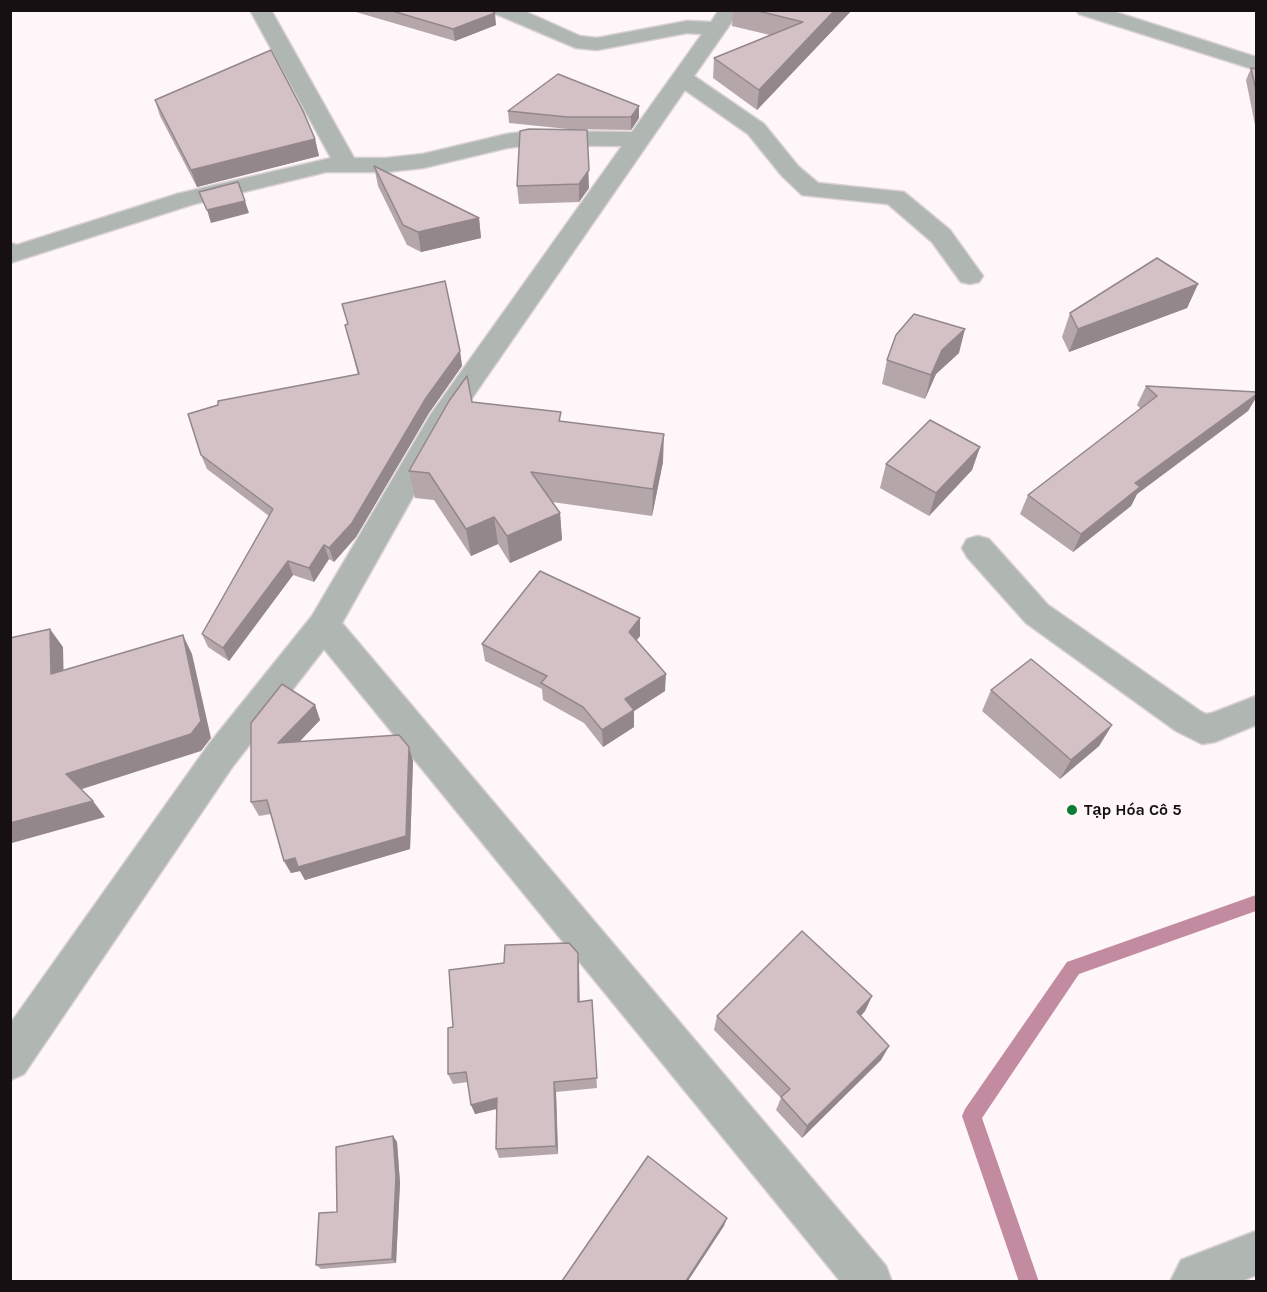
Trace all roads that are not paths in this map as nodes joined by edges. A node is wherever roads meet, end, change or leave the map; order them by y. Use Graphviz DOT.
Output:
graph roads {
  1 [pos="260,10"];
  2 [pos="503,10"];
  3 [pos="1086,10"];
  4 [pos="723,20"];
  5 [pos="1257,64"];
  6 [pos="682,78"];
  7 [pos="639,139"];
  8 [pos="346,164"];
  9 [pos="11,254"];
  10 [pos="970,276"];
  11 [pos="978,548"];
  12 [pos="324,626"];
  13 [pos="1257,710"];
  14 [pos="10,1060"];
  15 [pos="1257,1253"];
  16 [pos="870,1281"];
  17 [pos="1192,1281"];
  1 -- 8 [label="street"];
  2 -- 4 [label="street"];
  3 -- 5 [label="street"];
  4 -- 6 [label="street"];
  6 -- 7 [label="street"];
  6 -- 10 [label="street"];
  7 -- 8 [label="street"];
  7 -- 12 [label="street"];
  8 -- 9 [label="street"];
  11 -- 13 [label="street"];
  12 -- 14 [label="street"];
  12 -- 16 [label="street"];
  15 -- 17 [label="street"];
}
